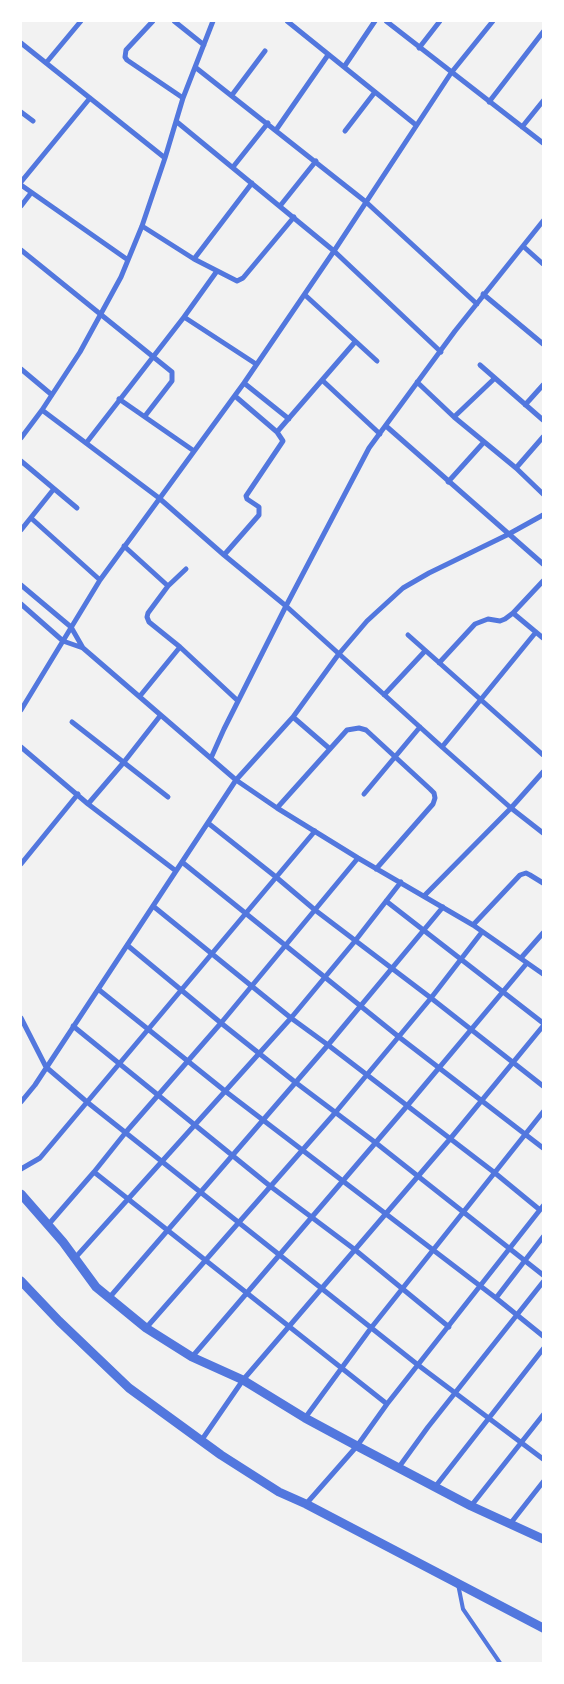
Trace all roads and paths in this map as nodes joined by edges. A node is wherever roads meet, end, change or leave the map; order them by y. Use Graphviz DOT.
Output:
graph roads {
  1 [pos="81,21"];
  2 [pos="152,21"];
  3 [pos="174,21"];
  4 [pos="213,21"];
  5 [pos="288,21"];
  6 [pos="375,21"];
  7 [pos="386,21"];
  8 [pos="440,21"];
  9 [pos="493,21"];
  10 [pos="543,32"];
  11 [pos="21,43"];
  12 [pos="204,45"];
  13 [pos="419,48"];
  14 [pos="265,51"];
  15 [pos="328,55"];
  16 [pos="46,63"];
  17 [pos="196,67"];
  18 [pos="344,67"];
  19 [pos="451,73"];
  20 [pos="375,92"];
  21 [pos="232,95"];
  22 [pos="90,98"];
  23 [pos="183,98"];
  24 [pos="543,101"];
  25 [pos="490,102"];
  26 [pos="21,112"];
  27 [pos="33,120"];
  28 [pos="177,122"];
  29 [pos="268,123"];
  30 [pos="416,125"];
  31 [pos="522,127"];
  32 [pos="276,130"];
  33 [pos="345,132"];
  34 [pos="543,144"];
  35 [pos="166,158"];
  36 [pos="316,161"];
  37 [pos="233,167"];
  38 [pos="252,183"];
  39 [pos="21,184"];
  40 [pos="31,193"];
  41 [pos="366,202"];
  42 [pos="21,206"];
  43 [pos="280,206"];
  44 [pos="294,216"];
  45 [pos="543,221"];
  46 [pos="142,226"];
  47 [pos="524,247"];
  48 [pos="21,250"];
  49 [pos="334,251"];
  50 [pos="128,260"];
  51 [pos="194,260"];
  52 [pos="543,264"];
  53 [pos="217,271"];
  54 [pos="483,294"];
  55 [pos="305,295"];
  56 [pos="477,304"];
  57 [pos="102,314"];
  58 [pos="184,316"];
  59 [pos="354,342"];
  60 [pos="543,344"];
  61 [pos="440,352"];
  62 [pos="153,356"];
  63 [pos="377,362"];
  64 [pos="256,364"];
  65 [pos="480,365"];
  66 [pos="21,369"];
  67 [pos="495,378"];
  68 [pos="322,380"];
  69 [pos="417,382"];
  70 [pos="244,383"];
  71 [pos="543,384"];
  72 [pos="52,395"];
  73 [pos="234,396"];
  74 [pos="120,399"];
  75 [pos="525,405"];
  76 [pos="42,410"];
  77 [pos="145,416"];
  78 [pos="454,418"];
  79 [pos="289,419"];
  80 [pos="543,420"];
  81 [pos="386,426"];
  82 [pos="278,432"];
  83 [pos="380,434"];
  84 [pos="22,437"];
  85 [pos="543,437"];
  86 [pos="87,442"];
  87 [pos="484,442"];
  88 [pos="194,451"];
  89 [pos="21,461"];
  90 [pos="516,468"];
  91 [pos="448,482"];
  92 [pos="53,490"];
  93 [pos="543,494"];
  94 [pos="159,498"];
  95 [pos="77,508"];
  96 [pos="543,515"];
  97 [pos="31,518"];
  98 [pos="21,530"];
  99 [pos="508,535"];
  100 [pos="124,546"];
  101 [pos="224,555"];
  102 [pos="543,564"];
  103 [pos="186,569"];
  104 [pos="100,580"];
  105 [pos="543,581"];
  106 [pos="21,585"];
  107 [pos="168,586"];
  108 [pos="21,604"];
  109 [pos="286,606"];
  110 [pos="513,613"];
  111 [pos="71,627"];
  112 [pos="536,632"];
  113 [pos="408,635"];
  114 [pos="543,638"];
  115 [pos="63,641"];
  116 [pos="180,647"];
  117 [pos="83,648"];
  118 [pos="425,651"];
  119 [pos="338,655"];
  120 [pos="439,663"];
  121 [pos="384,695"];
  122 [pos="140,696"];
  123 [pos="238,701"];
  124 [pos="481,701"];
  125 [pos="21,710"];
  126 [pos="160,716"];
  127 [pos="293,717"];
  128 [pos="72,722"];
  129 [pos="420,727"];
  130 [pos="21,747"];
  131 [pos="442,747"];
  132 [pos="330,750"];
  133 [pos="543,755"];
  134 [pos="394,757"];
  135 [pos="211,758"];
  136 [pos="124,762"];
  137 [pos="543,772"];
  138 [pos="236,780"];
  139 [pos="78,794"];
  140 [pos="364,794"];
  141 [pos="168,797"];
  142 [pos="88,804"];
  143 [pos="277,808"];
  144 [pos="511,808"];
  145 [pos="208,823"];
  146 [pos="315,831"];
  147 [pos="543,833"];
  148 [pos="358,858"];
  149 [pos="182,862"];
  150 [pos="21,864"];
  151 [pos="376,869"];
  152 [pos="176,871"];
  153 [pos="276,877"];
  154 [pos="401,882"];
  155 [pos="543,883"];
  156 [pos="424,896"];
  157 [pos="386,901"];
  158 [pos="153,906"];
  159 [pos="443,907"];
  160 [pos="315,910"];
  161 [pos="246,914"];
  162 [pos="473,925"];
  163 [pos="423,931"];
  164 [pos="482,932"];
  165 [pos="543,933"];
  166 [pos="355,941"];
  167 [pos="127,945"];
  168 [pos="286,947"];
  169 [pos="212,954"];
  170 [pos="521,958"];
  171 [pos="462,960"];
  172 [pos="527,963"];
  173 [pos="392,968"];
  174 [pos="543,974"];
  175 [pos="325,977"];
  176 [pos="252,986"];
  177 [pos="182,989"];
  178 [pos="98,990"];
  179 [pos="502,992"];
  180 [pos="431,998"];
  181 [pos="361,1006"];
  182 [pos="21,1018"];
  183 [pos="291,1018"];
  184 [pos="221,1024"];
  185 [pos="543,1024"];
  186 [pos="73,1026"];
  187 [pos="148,1029"];
  188 [pos="472,1030"];
  189 [pos="399,1037"];
  190 [pos="328,1045"];
  191 [pos="260,1053"];
  192 [pos="188,1061"];
  193 [pos="513,1062"];
  194 [pos="119,1063"];
  195 [pos="46,1067"];
  196 [pos="440,1068"];
  197 [pos="366,1075"];
  198 [pos="295,1082"];
  199 [pos="543,1086"];
  200 [pos="225,1091"];
  201 [pos="158,1096"];
  202 [pos="481,1100"];
  203 [pos="21,1102"];
  204 [pos="86,1102"];
  205 [pos="408,1106"];
  206 [pos="543,1112"];
  207 [pos="335,1113"];
  208 [pos="263,1121"];
  209 [pos="195,1126"];
  210 [pos="126,1132"];
  211 [pos="525,1134"];
  212 [pos="450,1139"];
  213 [pos="376,1143"];
  214 [pos="543,1148"];
  215 [pos="302,1149"];
  216 [pos="233,1156"];
  217 [pos="162,1162"];
  218 [pos="21,1169"];
  219 [pos="94,1172"];
  220 [pos="495,1173"];
  221 [pos="418,1176"];
  222 [pos="344,1181"];
  223 [pos="270,1186"];
  224 [pos="202,1192"];
  225 [pos="21,1194"];
  226 [pos="129,1199"];
  227 [pos="541,1208"];
  228 [pos="464,1211"];
  229 [pos="385,1212"];
  230 [pos="312,1218"];
  231 [pos="239,1222"];
  232 [pos="48,1225"];
  233 [pos="168,1230"];
  234 [pos="543,1237"];
  235 [pos="354,1249"];
  236 [pos="508,1249"];
  237 [pos="433,1250"];
  238 [pos="280,1255"];
  239 [pos="75,1258"];
  240 [pos="205,1261"];
  241 [pos="524,1261"];
  242 [pos="543,1275"];
  243 [pos="21,1281"];
  244 [pos="543,1282"];
  245 [pos="479,1286"];
  246 [pos="321,1288"];
  247 [pos="402,1289"];
  248 [pos="247,1294"];
  249 [pos="109,1298"];
  250 [pos="496,1298"];
  251 [pos="518,1316"];
  252 [pos="289,1327"];
  253 [pos="449,1327"];
  254 [pos="146,1328"];
  255 [pos="372,1328"];
  256 [pos="543,1336"];
  257 [pos="543,1349"];
  258 [pos="192,1357"];
  259 [pos="418,1365"];
  260 [pos="341,1368"];
  261 [pos="243,1380"];
  262 [pos="455,1392"];
  263 [pos="387,1404"];
  264 [pos="543,1415"];
  265 [pos="305,1418"];
  266 [pos="488,1418"];
  267 [pos="200,1441"];
  268 [pos="521,1443"];
  269 [pos="357,1446"];
  270 [pos="543,1459"];
  271 [pos="399,1467"];
  272 [pos="543,1482"];
  273 [pos="435,1487"];
  274 [pos="306,1504"];
  275 [pos="471,1506"];
  276 [pos="510,1524"];
  277 [pos="543,1540"];
  278 [pos="458,1584"];
  279 [pos="543,1628"];
  280 [pos="500,1663"];
  1 -- 16 [label="street"];
  2 -- 23 [label="street"];
  3 -- 12 [label="street"];
  4 -- 12 [label="street"];
  5 -- 15 [label="street"];
  6 -- 18 [label="street"];
  7 -- 13 [label="street"];
  8 -- 13 [label="street"];
  9 -- 19 [label="street"];
  10 -- 25 [label="street"];
  11 -- 16 [label="street"];
  12 -- 17 [label="street"];
  13 -- 19 [label="street"];
  14 -- 21 [label="street"];
  15 -- 18 [label="street"];
  15 -- 32 [label="street"];
  16 -- 22 [label="street"];
  17 -- 21 [label="street"];
  17 -- 23 [label="street"];
  18 -- 20 [label="street"];
  19 -- 25 [label="street"];
  19 -- 30 [label="street"];
  20 -- 30 [label="street"];
  20 -- 33 [label="street"];
  21 -- 29 [label="street"];
  22 -- 35 [label="street"];
  22 -- 39 [label="street"];
  23 -- 28 [label="street"];
  24 -- 31 [label="street"];
  25 -- 31 [label="street"];
  26 -- 27 [label="street"];
  28 -- 35 [label="street"];
  28 -- 37 [label="street"];
  29 -- 32 [label="street"];
  29 -- 37 [label="street"];
  30 -- 41 [label="street"];
  31 -- 34 [label="street"];
  32 -- 36 [label="street"];
  35 -- 46 [label="street"];
  36 -- 41 [label="street"];
  36 -- 43 [label="street"];
  37 -- 38 [label="street"];
  38 -- 43 [label="street"];
  38 -- 51 [label="street"];
  39 -- 40 [label="street"];
  40 -- 42 [label="street"];
  40 -- 50 [label="street"];
  41 -- 49 [label="street"];
  41 -- 56 [label="street"];
  43 -- 44 [label="street"];
  44 -- 49 [label="street"];
  44 -- 53 [label="street"];
  45 -- 47 [label="street"];
  46 -- 50 [label="street"];
  46 -- 51 [label="street"];
  47 -- 52 [label="street"];
  47 -- 54 [label="street"];
  48 -- 57 [label="street"];
  49 -- 55 [label="street"];
  49 -- 61 [label="street"];
  50 -- 57 [label="street"];
  51 -- 53 [label="street"];
  53 -- 58 [label="street"];
  54 -- 56 [label="street"];
  54 -- 60 [label="street"];
  55 -- 59 [label="street"];
  55 -- 64 [label="street"];
  56 -- 61 [label="street"];
  57 -- 62 [label="street"];
  57 -- 72 [label="street"];
  58 -- 62 [label="street"];
  58 -- 64 [label="street"];
  59 -- 63 [label="street"];
  59 -- 68 [label="street"];
  61 -- 69 [label="street"];
  62 -- 74 [label="street"];
  62 -- 77 [label="street"];
  64 -- 70 [label="street"];
  65 -- 67 [label="street"];
  66 -- 72 [label="street"];
  67 -- 75 [label="street"];
  67 -- 78 [label="street"];
  68 -- 79 [label="street"];
  68 -- 83 [label="street"];
  69 -- 78 [label="street"];
  69 -- 81 [label="street"];
  70 -- 73 [label="street"];
  70 -- 79 [label="street"];
  71 -- 75 [label="street"];
  72 -- 76 [label="street"];
  73 -- 82 [label="street"];
  73 -- 88 [label="street"];
  74 -- 77 [label="street"];
  74 -- 86 [label="street"];
  75 -- 80 [label="street"];
  76 -- 84 [label="street"];
  76 -- 86 [label="street"];
  77 -- 88 [label="street"];
  78 -- 87 [label="street"];
  79 -- 82 [label="street"];
  81 -- 83 [label="street"];
  81 -- 91 [label="street"];
  82 -- 101 [label="street"];
  83 -- 109 [label="street"];
  85 -- 90 [label="street"];
  86 -- 94 [label="street"];
  87 -- 90 [label="street"];
  87 -- 91 [label="street"];
  88 -- 94 [label="street"];
  89 -- 92 [label="street"];
  90 -- 93 [label="street"];
  91 -- 99 [label="street"];
  92 -- 95 [label="street"];
  92 -- 97 [label="street"];
  94 -- 100 [label="street"];
  94 -- 101 [label="street"];
  96 -- 99 [label="street"];
  97 -- 98 [label="street"];
  97 -- 104 [label="street"];
  99 -- 102 [label="street"];
  99 -- 119 [label="street"];
  100 -- 104 [label="street"];
  100 -- 107 [label="street"];
  101 -- 109 [label="street"];
  103 -- 107 [label="street"];
  104 -- 111 [label="street"];
  105 -- 110 [label="street"];
  106 -- 111 [label="street"];
  107 -- 116 [label="street"];
  108 -- 115 [label="street"];
  109 -- 119 [label="street"];
  109 -- 123 [label="street"];
  110 -- 112 [label="street"];
  110 -- 120 [label="street"];
  111 -- 115 [label="street"];
  111 -- 117 [label="street"];
  112 -- 114 [label="street"];
  112 -- 124 [label="street"];
  113 -- 118 [label="street"];
  115 -- 117 [label="street"];
  115 -- 125 [label="street"];
  116 -- 122 [label="street"];
  116 -- 123 [label="street"];
  117 -- 122 [label="street"];
  118 -- 120 [label="street"];
  118 -- 121 [label="street"];
  119 -- 121 [label="street"];
  119 -- 127 [label="street"];
  120 -- 124 [label="street"];
  121 -- 129 [label="street"];
  122 -- 126 [label="street"];
  123 -- 135 [label="street"];
  124 -- 131 [label="street"];
  124 -- 133 [label="street"];
  126 -- 135 [label="street"];
  126 -- 136 [label="street"];
  127 -- 132 [label="street"];
  127 -- 138 [label="street"];
  128 -- 136 [label="street"];
  129 -- 131 [label="street"];
  129 -- 134 [label="street"];
  130 -- 139 [label="street"];
  131 -- 144 [label="street"];
  132 -- 134 [label="street"];
  132 -- 143 [label="street"];
  134 -- 140 [label="street"];
  134 -- 151 [label="street"];
  135 -- 138 [label="street"];
  136 -- 141 [label="street"];
  136 -- 142 [label="street"];
  137 -- 144 [label="street"];
  138 -- 143 [label="street"];
  138 -- 145 [label="street"];
  139 -- 142 [label="street"];
  139 -- 150 [label="street"];
  142 -- 152 [label="street"];
  143 -- 146 [label="street"];
  144 -- 147 [label="street"];
  144 -- 156 [label="street"];
  145 -- 149 [label="street"];
  145 -- 153 [label="street"];
  146 -- 148 [label="street"];
  146 -- 153 [label="street"];
  148 -- 151 [label="street"];
  148 -- 160 [label="street"];
  149 -- 152 [label="street"];
  149 -- 161 [label="street"];
  151 -- 154 [label="street"];
  152 -- 158 [label="street"];
  153 -- 160 [label="street"];
  153 -- 161 [label="street"];
  154 -- 156 [label="street"];
  154 -- 157 [label="street"];
  155 -- 162 [label="street"];
  156 -- 159 [label="street"];
  157 -- 163 [label="street"];
  157 -- 166 [label="street"];
  158 -- 167 [label="street"];
  158 -- 169 [label="street"];
  159 -- 162 [label="street"];
  159 -- 163 [label="street"];
  160 -- 166 [label="street"];
  160 -- 168 [label="street"];
  161 -- 168 [label="street"];
  161 -- 169 [label="street"];
  162 -- 164 [label="street"];
  163 -- 171 [label="street"];
  163 -- 173 [label="street"];
  164 -- 170 [label="street"];
  164 -- 171 [label="street"];
  165 -- 170 [label="street"];
  166 -- 173 [label="street"];
  166 -- 175 [label="street"];
  167 -- 177 [label="street"];
  167 -- 178 [label="street"];
  168 -- 175 [label="street"];
  168 -- 176 [label="street"];
  169 -- 176 [label="street"];
  169 -- 177 [label="street"];
  170 -- 172 [label="street"];
  171 -- 179 [label="street"];
  171 -- 180 [label="street"];
  172 -- 174 [label="street"];
  172 -- 179 [label="street"];
  173 -- 180 [label="street"];
  173 -- 181 [label="street"];
  175 -- 181 [label="street"];
  175 -- 183 [label="street"];
  176 -- 183 [label="street"];
  176 -- 184 [label="street"];
  177 -- 184 [label="street"];
  177 -- 187 [label="street"];
  178 -- 186 [label="street"];
  178 -- 187 [label="street"];
  179 -- 185 [label="street"];
  179 -- 188 [label="street"];
  180 -- 188 [label="street"];
  180 -- 189 [label="street"];
  181 -- 189 [label="street"];
  181 -- 190 [label="street"];
  182 -- 195 [label="street"];
  183 -- 190 [label="street"];
  183 -- 191 [label="street"];
  184 -- 191 [label="street"];
  184 -- 192 [label="street"];
  185 -- 193 [label="street"];
  186 -- 194 [label="street"];
  186 -- 195 [label="street"];
  187 -- 192 [label="street"];
  187 -- 194 [label="street"];
  188 -- 193 [label="street"];
  188 -- 196 [label="street"];
  189 -- 196 [label="street"];
  189 -- 197 [label="street"];
  190 -- 197 [label="street"];
  190 -- 198 [label="street"];
  191 -- 198 [label="street"];
  191 -- 200 [label="street"];
  192 -- 200 [label="street"];
  192 -- 201 [label="street"];
  193 -- 199 [label="street"];
  193 -- 202 [label="street"];
  194 -- 201 [label="street"];
  194 -- 204 [label="street"];
  195 -- 203 [label="street"];
  195 -- 204 [label="street"];
  196 -- 202 [label="street"];
  196 -- 205 [label="street"];
  197 -- 205 [label="street"];
  197 -- 207 [label="street"];
  198 -- 207 [label="street"];
  198 -- 208 [label="street"];
  200 -- 208 [label="street"];
  200 -- 209 [label="street"];
  201 -- 209 [label="street"];
  201 -- 210 [label="street"];
  202 -- 211 [label="street"];
  202 -- 212 [label="street"];
  204 -- 210 [label="street"];
  204 -- 218 [label="street"];
  205 -- 212 [label="street"];
  205 -- 213 [label="street"];
  206 -- 211 [label="street"];
  207 -- 213 [label="street"];
  207 -- 215 [label="street"];
  208 -- 215 [label="street"];
  208 -- 216 [label="street"];
  209 -- 216 [label="street"];
  209 -- 217 [label="street"];
  210 -- 217 [label="street"];
  210 -- 219 [label="street"];
  211 -- 214 [label="street"];
  211 -- 220 [label="street"];
  212 -- 220 [label="street"];
  212 -- 221 [label="street"];
  213 -- 221 [label="street"];
  213 -- 222 [label="street"];
  215 -- 222 [label="street"];
  215 -- 223 [label="street"];
  216 -- 223 [label="street"];
  216 -- 224 [label="street"];
  217 -- 224 [label="street"];
  217 -- 226 [label="street"];
  219 -- 226 [label="street"];
  219 -- 232 [label="street"];
  220 -- 227 [label="street"];
  220 -- 228 [label="street"];
  221 -- 228 [label="street"];
  221 -- 229 [label="street"];
  222 -- 229 [label="street"];
  222 -- 230 [label="street"];
  223 -- 230 [label="street"];
  223 -- 231 [label="street"];
  224 -- 231 [label="street"];
  224 -- 233 [label="street"];
  225 -- 232 [label="street"];
  226 -- 233 [label="street"];
  226 -- 239 [label="street"];
  227 -- 236 [label="street"];
  228 -- 236 [label="street"];
  228 -- 237 [label="street"];
  229 -- 235 [label="street"];
  229 -- 237 [label="street"];
  230 -- 235 [label="street"];
  230 -- 238 [label="street"];
  231 -- 238 [label="street"];
  231 -- 240 [label="street"];
  232 -- 239 [label="street"];
  233 -- 240 [label="street"];
  233 -- 249 [label="street"];
  234 -- 241 [label="street"];
  235 -- 246 [label="street"];
  235 -- 247 [label="street"];
  236 -- 241 [label="street"];
  236 -- 245 [label="street"];
  237 -- 245 [label="street"];
  237 -- 247 [label="street"];
  238 -- 246 [label="street"];
  238 -- 248 [label="street"];
  239 -- 249 [label="street"];
  240 -- 248 [label="street"];
  240 -- 254 [label="street"];
  241 -- 242 [label="street"];
  241 -- 250 [label="street"];
  243 -- 267 [label="street"];
  244 -- 251 [label="street"];
  245 -- 250 [label="street"];
  245 -- 253 [label="street"];
  246 -- 252 [label="street"];
  246 -- 255 [label="street"];
  247 -- 253 [label="street"];
  247 -- 255 [label="street"];
  248 -- 252 [label="street"];
  248 -- 258 [label="street"];
  249 -- 254 [label="street"];
  250 -- 251 [label="street"];
  251 -- 256 [label="street"];
  251 -- 262 [label="street"];
  252 -- 260 [label="street"];
  252 -- 261 [label="street"];
  253 -- 259 [label="street"];
  254 -- 258 [label="street"];
  255 -- 259 [label="street"];
  255 -- 260 [label="street"];
  257 -- 266 [label="street"];
  258 -- 261 [label="street"];
  259 -- 262 [label="street"];
  259 -- 263 [label="street"];
  260 -- 263 [label="street"];
  260 -- 265 [label="street"];
  261 -- 265 [label="street"];
  261 -- 267 [label="street"];
  262 -- 266 [label="street"];
  262 -- 271 [label="street"];
  263 -- 269 [label="street"];
  264 -- 268 [label="street"];
  265 -- 269 [label="street"];
  266 -- 268 [label="street"];
  266 -- 273 [label="street"];
  267 -- 274 [label="street"];
  268 -- 270 [label="street"];
  268 -- 275 [label="street"];
  269 -- 271 [label="street"];
  269 -- 274 [label="street"];
  271 -- 273 [label="street"];
  272 -- 276 [label="street"];
  273 -- 275 [label="street"];
  274 -- 278 [label="street"];
  275 -- 276 [label="street"];
  276 -- 277 [label="street"];
  278 -- 279 [label="street"];
  278 -- 280 [label="lane"];
}
